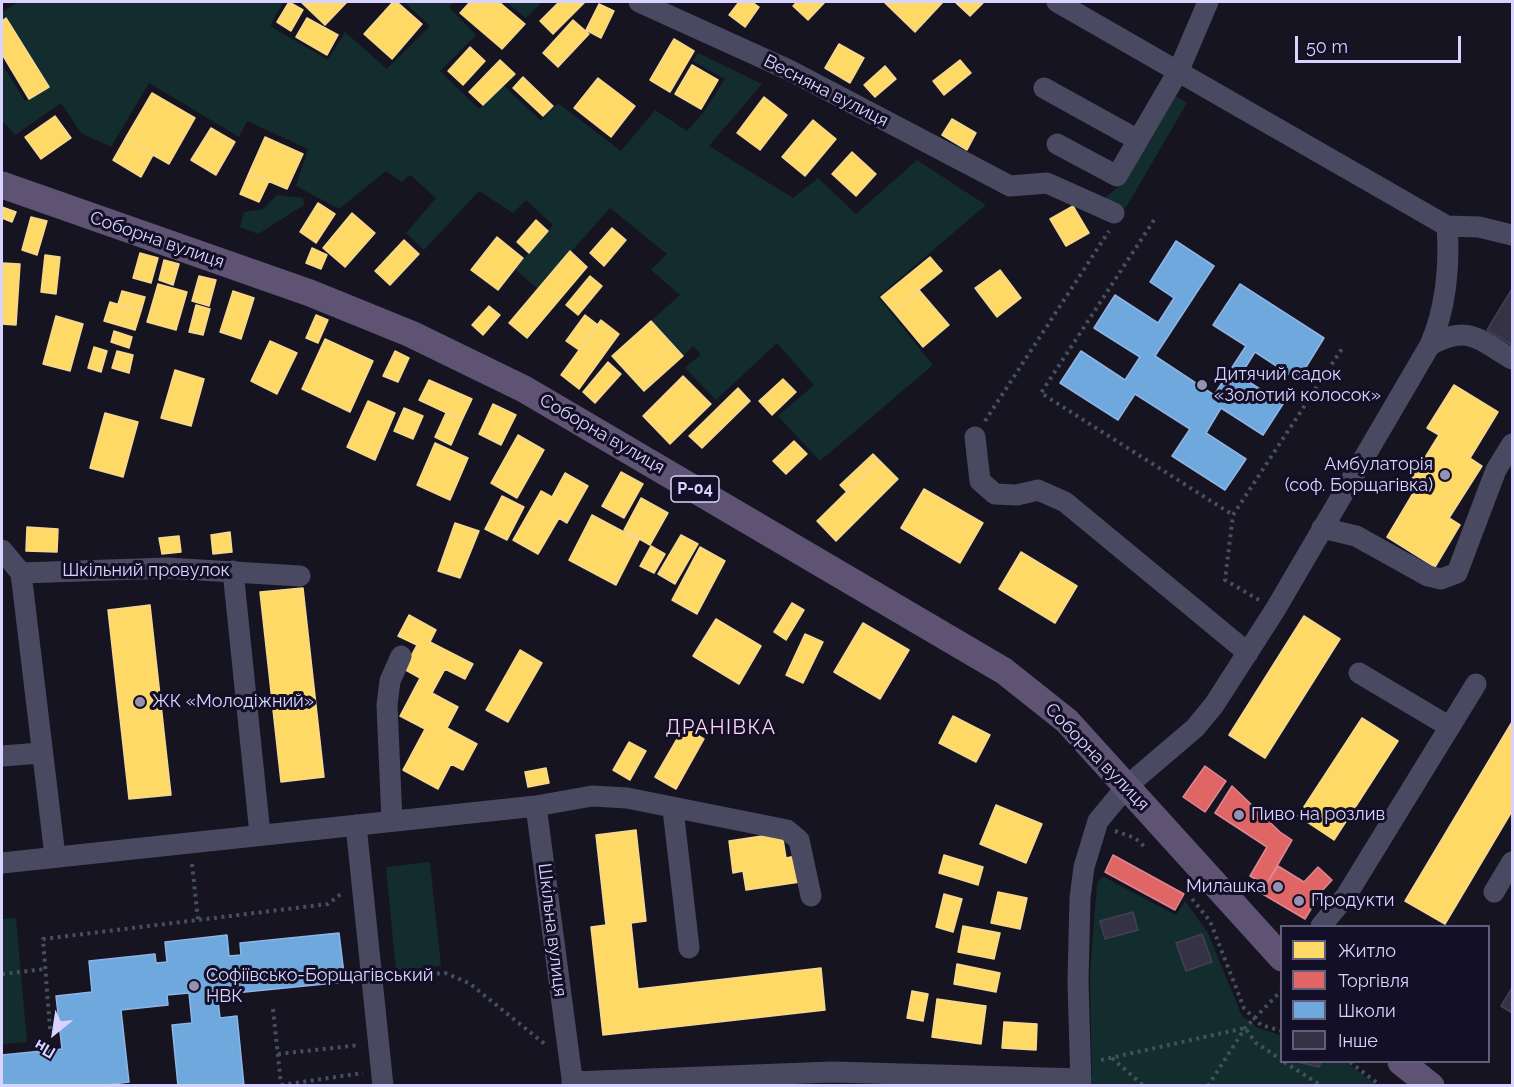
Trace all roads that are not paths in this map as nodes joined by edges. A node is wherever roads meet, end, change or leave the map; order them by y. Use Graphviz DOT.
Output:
graph roads {
  1 [pos="639,2"];
  2 [pos="1057,2"];
  3 [pos="1208,2"];
  4 [pos="1179,70"];
  5 [pos="1044,88"];
  6 [pos="1138,140"];
  7 [pos="1057,144"];
  8 [pos="2,185"];
  9 [pos="1114,213"];
  10 [pos="1447,226"];
  11 [pos="1512,235"];
  12 [pos="1430,345"];
  13 [pos="1512,358"];
  14 [pos="975,437"];
  15 [pos="1512,444"];
  16 [pos="1322,528"];
  17 [pos="2,550"];
  18 [pos="233,571"];
  19 [pos="21,573"];
  20 [pos="300,576"];
  21 [pos="1248,653"];
  22 [pos="401,656"];
  23 [pos="1359,673"];
  24 [pos="1476,684"];
  25 [pos="1450,727"];
  26 [pos="41,753"];
  27 [pos="2,756"];
  28 [pos="1127,786"];
  29 [pos="536,806"];
  30 [pos="673,808"];
  31 [pos="392,821"];
  32 [pos="356,825"];
  33 [pos="261,834"];
  34 [pos="55,856"];
  35 [pos="1512,862"];
  36 [pos="2,863"];
  37 [pos="1494,892"];
  38 [pos="811,896"];
  39 [pos="1323,925"];
  40 [pos="689,948"];
  41 [pos="1280,957"];
  42 [pos="1402,1063"];
  43 [pos="1081,1076"];
  44 [pos="382,1078"];
  45 [pos="572,1084"];
  46 [pos="1431,1086"];
  1 -- 9 [label="street, Весняна вулиця"];
  2 -- 4 [label="street"];
  3 -- 4 [label="street"];
  4 -- 6 [label="street"];
  4 -- 10 [label="street"];
  5 -- 6 [label="street"];
  6 -- 7 [label="street"];
  8 -- 28 [label="main road, Соборна вулиця / Р-04"];
  10 -- 11 [label="street"];
  10 -- 12 [label="street"];
  12 -- 13 [label="street"];
  12 -- 16 [label="street"];
  14 -- 21 [label="street"];
  15 -- 16 [label="street"];
  16 -- 21 [label="street"];
  17 -- 19 [label="street"];
  18 -- 19 [label="street, Шкільний провулок"];
  18 -- 20 [label="street, Шкільний провулок"];
  18 -- 33 [label="street"];
  19 -- 26 [label="street"];
  21 -- 28 [label="street"];
  22 -- 31 [label="street"];
  23 -- 25 [label="street"];
  24 -- 25 [label="street"];
  25 -- 39 [label="street"];
  26 -- 27 [label="street"];
  26 -- 34 [label="street"];
  28 -- 41 [label="main road, Соборна вулиця / Р-04"];
  28 -- 43 [label="street"];
  29 -- 30 [label="street"];
  29 -- 31 [label="street"];
  29 -- 45 [label="street, Шкільна вулиця"];
  30 -- 38 [label="street"];
  30 -- 40 [label="street"];
  31 -- 32 [label="street"];
  32 -- 33 [label="street"];
  32 -- 44 [label="street"];
  33 -- 34 [label="street"];
  34 -- 36 [label="street"];
  35 -- 37 [label="street"];
  42 -- 46 [label="main road"];
  43 -- 45 [label="street, Шкільна вулиця"];
}
